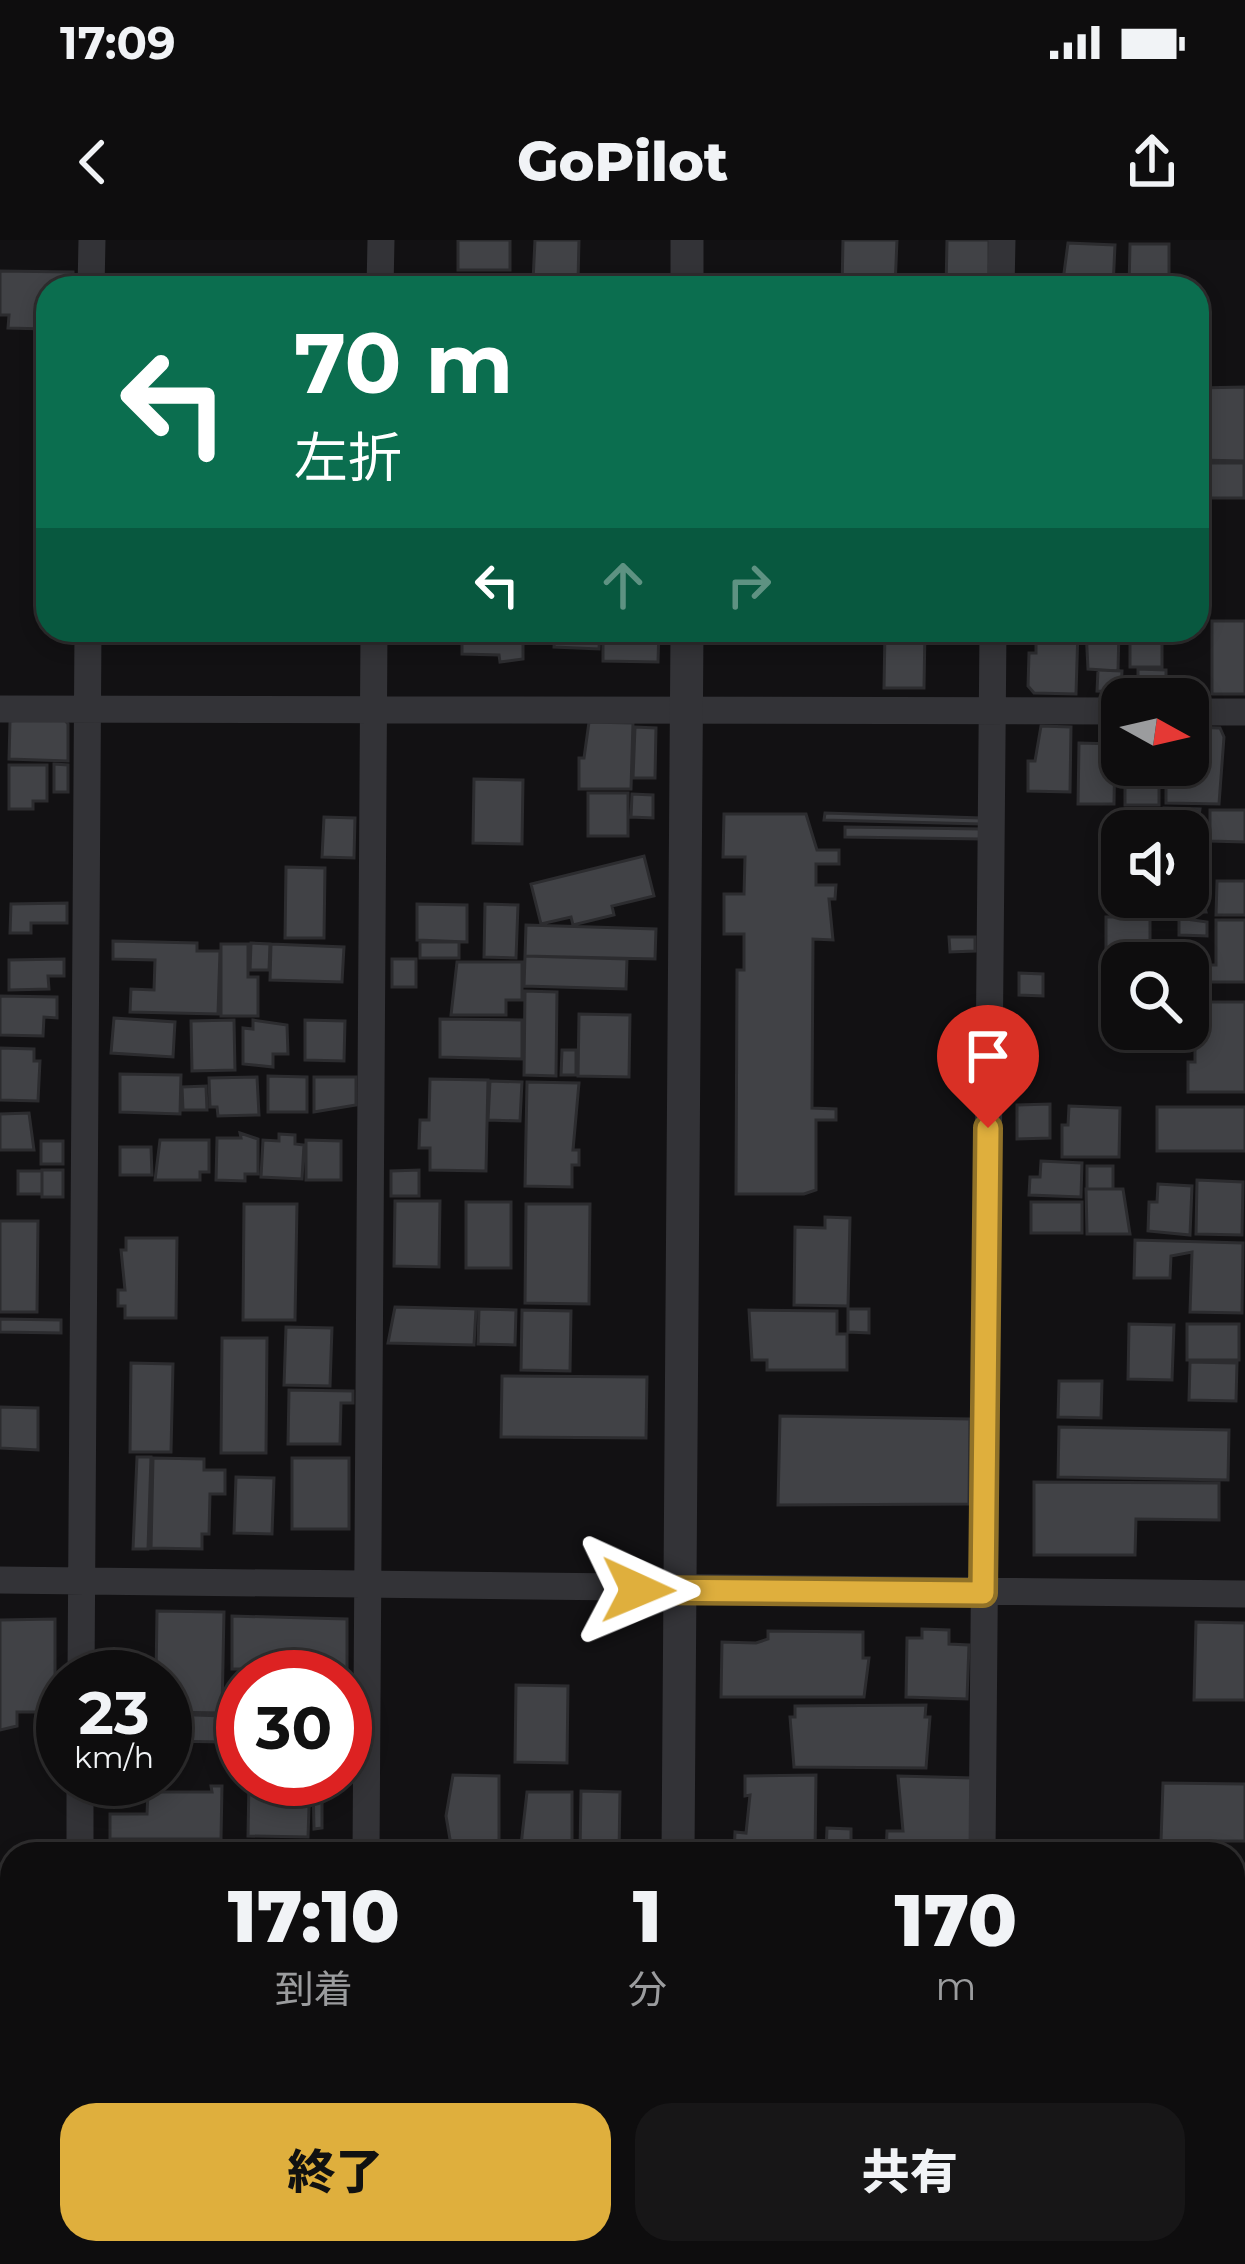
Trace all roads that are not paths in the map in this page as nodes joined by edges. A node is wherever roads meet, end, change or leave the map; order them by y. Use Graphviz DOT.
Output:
graph roads {
  1 [pos="92,240"];
  2 [pos="381,240"];
  3 [pos="687,240"];
  4 [pos="1002,240"];
  5 [pos="91,276"];
  6 [pos="380,276"];
  7 [pos="687,276"];
  8 [pos="1001,276"];
  9 [pos="88,642"];
  10 [pos="374,642"];
  11 [pos="688,642"];
  12 [pos="993,642"];
  13 [pos="688,707"];
  14 [pos="0,709"];
  15 [pos="87,710"];
  16 [pos="373,710"];
  17 [pos="991,710"];
  18 [pos="1101,711"];
  19 [pos="1209,712"];
  20 [pos="1245,712"];
  21 [pos="0,1580"];
  22 [pos="82,1580"];
  23 [pos="370,1585"];
  24 [pos="682,1591"];
  25 [pos="983,1593"];
  26 [pos="1245,1594"];
  27 [pos="81,1650"];
  28 [pos="80,1806"];
  29 [pos="80,1842"];
  30 [pos="366,1842"];
  31 [pos="678,1842"];
  32 [pos="982,1842"];
  1 -- 5 [label="street"];
  2 -- 6 [label="street"];
  3 -- 7 [label="street"];
  4 -- 8 [label="street"];
  9 -- 15 [label="street"];
  10 -- 16 [label="street"];
  11 -- 13 [label="street"];
  12 -- 17 [label="street"];
  13 -- 16 [label="street"];
  13 -- 17 [label="street"];
  13 -- 24 [label="street"];
  14 -- 15 [label="street"];
  15 -- 16 [label="street"];
  15 -- 22 [label="street"];
  16 -- 23 [label="street"];
  17 -- 18 [label="street"];
  17 -- 25 [label="street"];
  19 -- 20 [label="street"];
  21 -- 22 [label="street"];
  22 -- 23 [label="street"];
  22 -- 27 [label="street"];
  23 -- 24 [label="street"];
  23 -- 30 [label="street"];
  24 -- 25 [label="street"];
  24 -- 31 [label="street"];
  25 -- 26 [label="street"];
  25 -- 32 [label="street"];
  28 -- 29 [label="street"];
}
